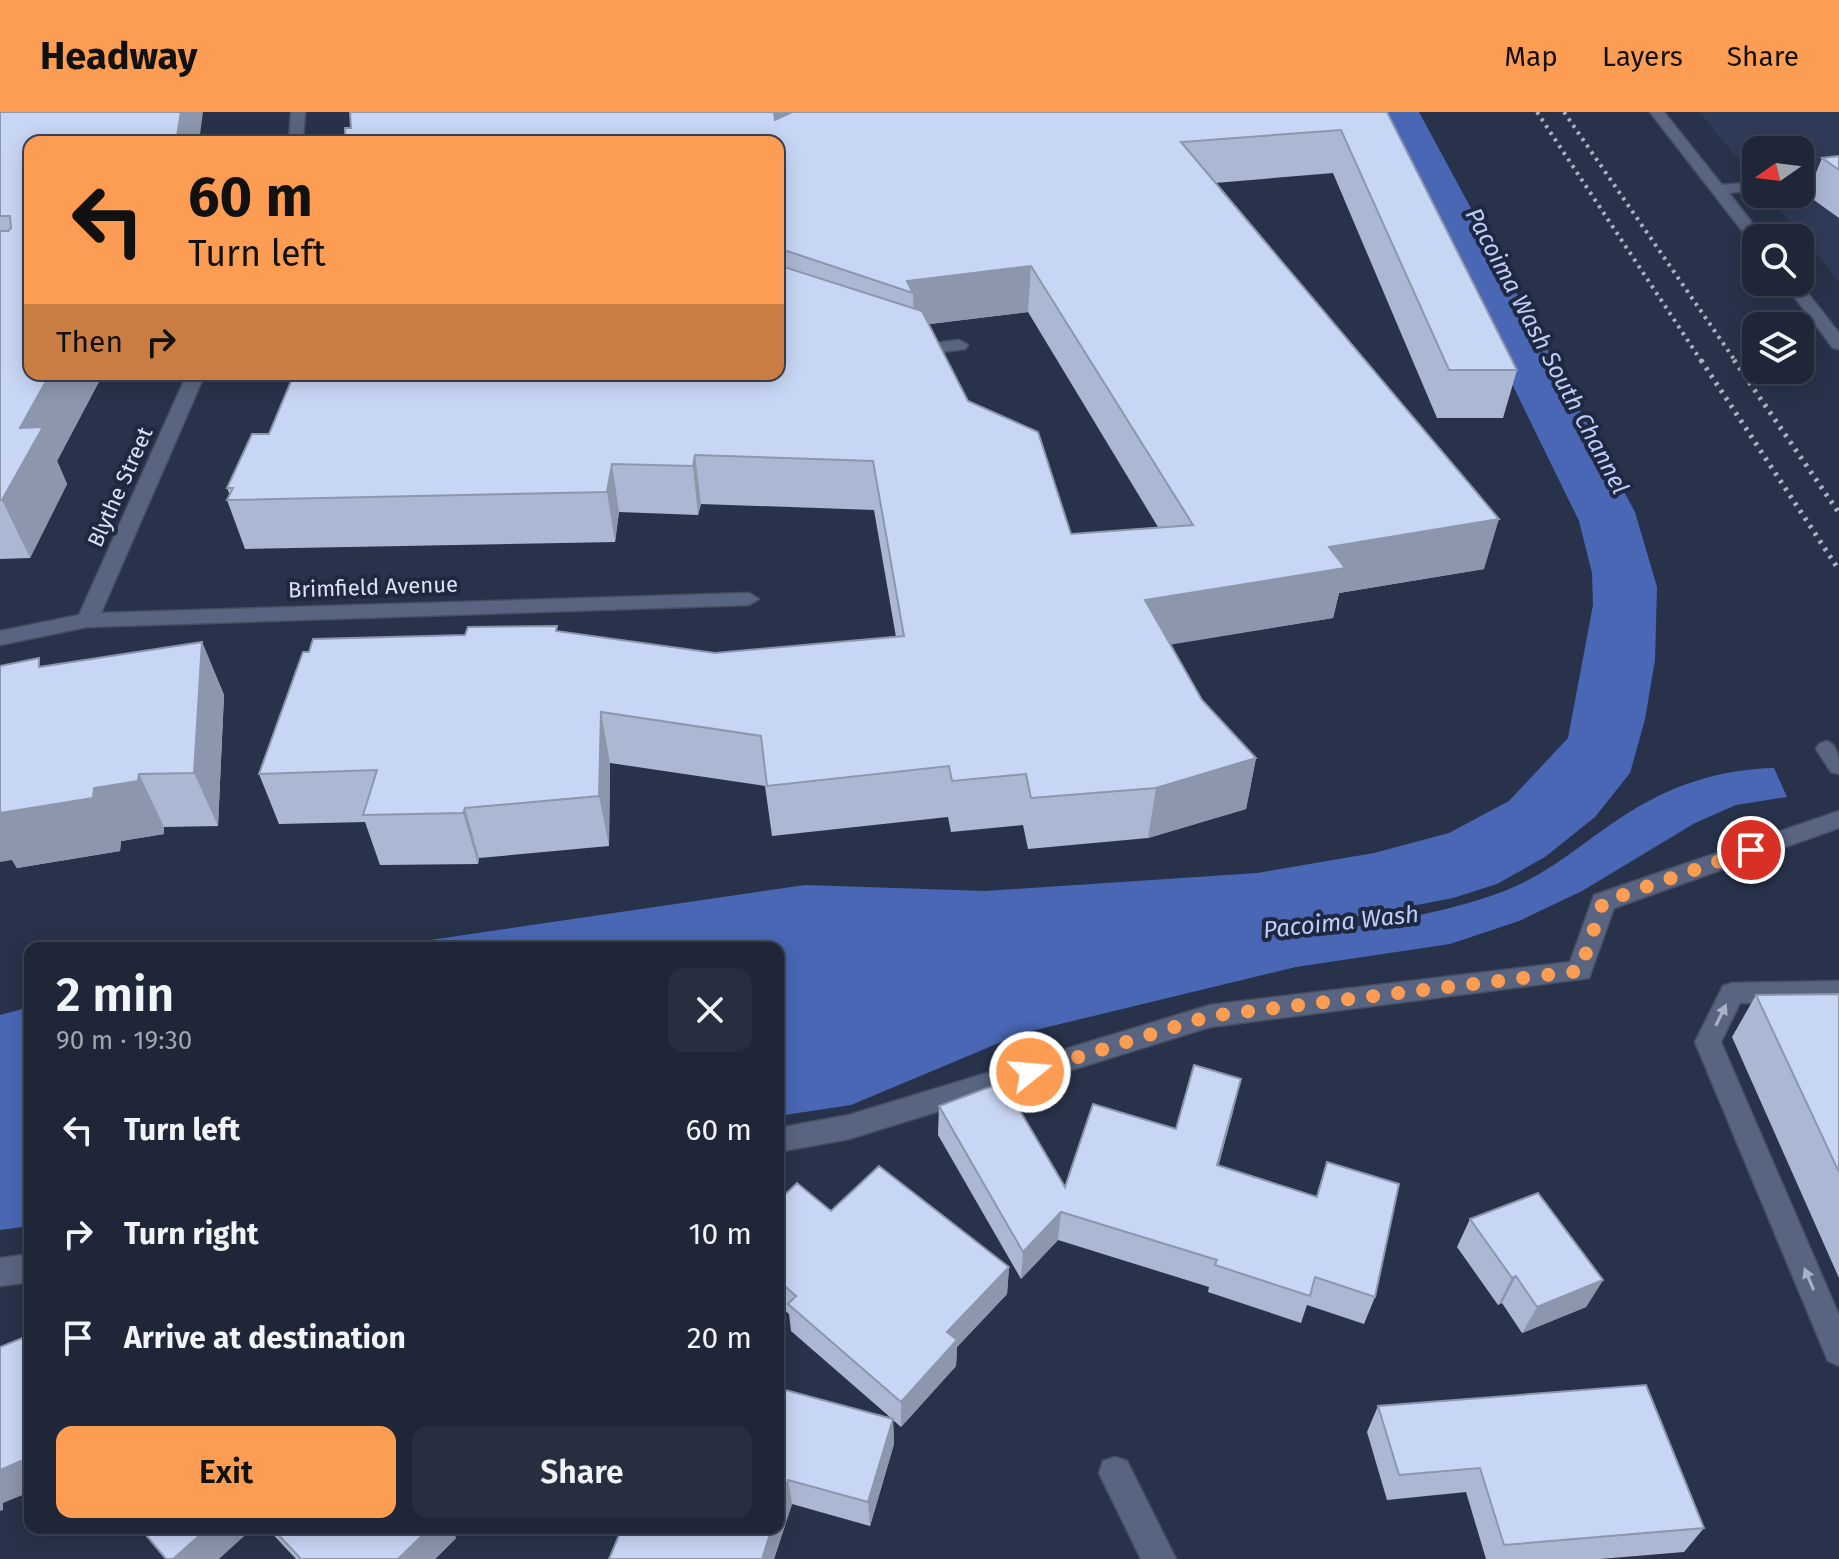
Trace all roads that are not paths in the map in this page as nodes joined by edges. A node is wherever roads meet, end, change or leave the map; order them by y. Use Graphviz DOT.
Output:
graph roads {
  1 [pos="298,112"];
  2 [pos="1657,112"];
  3 [pos="296,136"];
  4 [pos="1839,177"];
  5 [pos="1814,180"];
  6 [pos="1742,187"];
  7 [pos="1718,190"];
  8 [pos="1745,224"];
  9 [pos="1802,296"];
  10 [pos="890,340"];
  11 [pos="1839,344"];
  12 [pos="959,345"];
  13 [pos="193,380"];
  14 [pos="749,599"];
  15 [pos="87,620"];
  16 [pos="0,638"];
  17 [pos="1839,819"];
  18 [pos="1839,991"];
  19 [pos="784,1139"];
  20 [pos="24,1269"];
  21 [pos="0,1272"];
  22 [pos="1839,1351"];
  23 [pos="1115,1473"];
  24 [pos="1159,1559"];
  1 -- 3 [label="street"];
  2 -- 7 [label="street"];
  4 -- 5 [label="street"];
  6 -- 7 [label="street"];
  7 -- 8 [label="street"];
  9 -- 11 [label="street"];
  10 -- 12 [label="street"];
  13 -- 15 [label="street, Blythe Street"];
  14 -- 15 [label="street, Brimfield Avenue"];
  15 -- 16 [label="street, Brimfield Avenue"];
  17 -- 19 [label="street"];
  22 -- 18 [label="street, one-way"];
  20 -- 21 [label="street"];
  23 -- 24 [label="street"];
}
